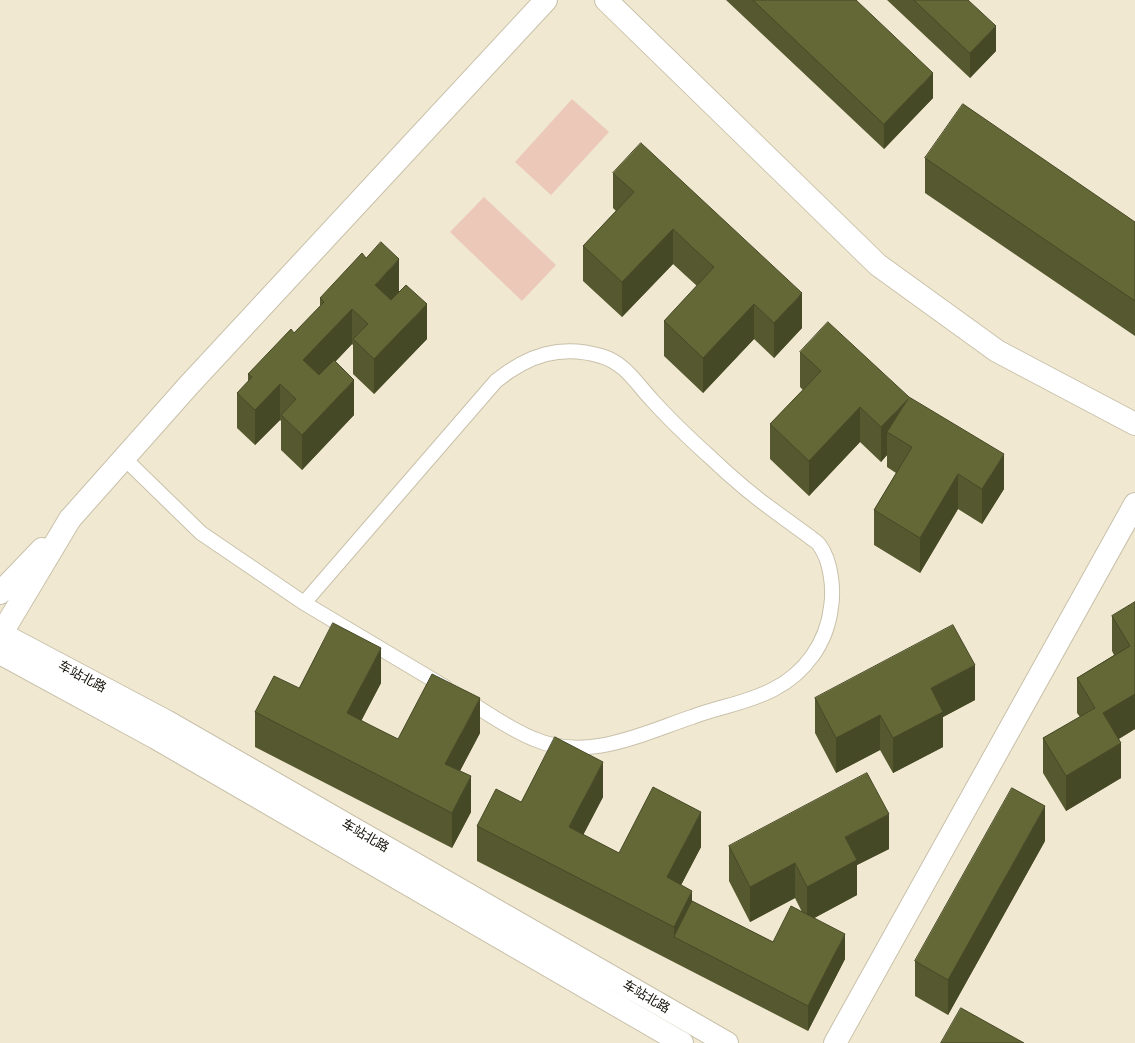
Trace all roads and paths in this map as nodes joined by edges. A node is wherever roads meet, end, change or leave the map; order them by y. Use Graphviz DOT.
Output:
graph roads {
  1 [pos="546,0"];
  2 [pos="606,0"];
  3 [pos="1135,424"];
  4 [pos="124,458"];
  5 [pos="1135,504"];
  6 [pos="70,518"];
  7 [pos="0,593"];
  8 [pos="304,603"];
  9 [pos="0,639"];
  10 [pos="682,1043"];
  11 [pos="727,1043"];
  12 [pos="835,1043"];
  1 -- 4 [label="street"];
  2 -- 3 [label="street"];
  4 -- 6 [label="street"];
  4 -- 8 [label="lane"];
  5 -- 12 [label="street"];
  6 -- 7 [label="street"];
  6 -- 9 [label="street"];
  8 -- 8 [label="lane"];
  9 -- 10 [label="street, 车站北路"];
  9 -- 11 [label="street, 车站北路"];
}
